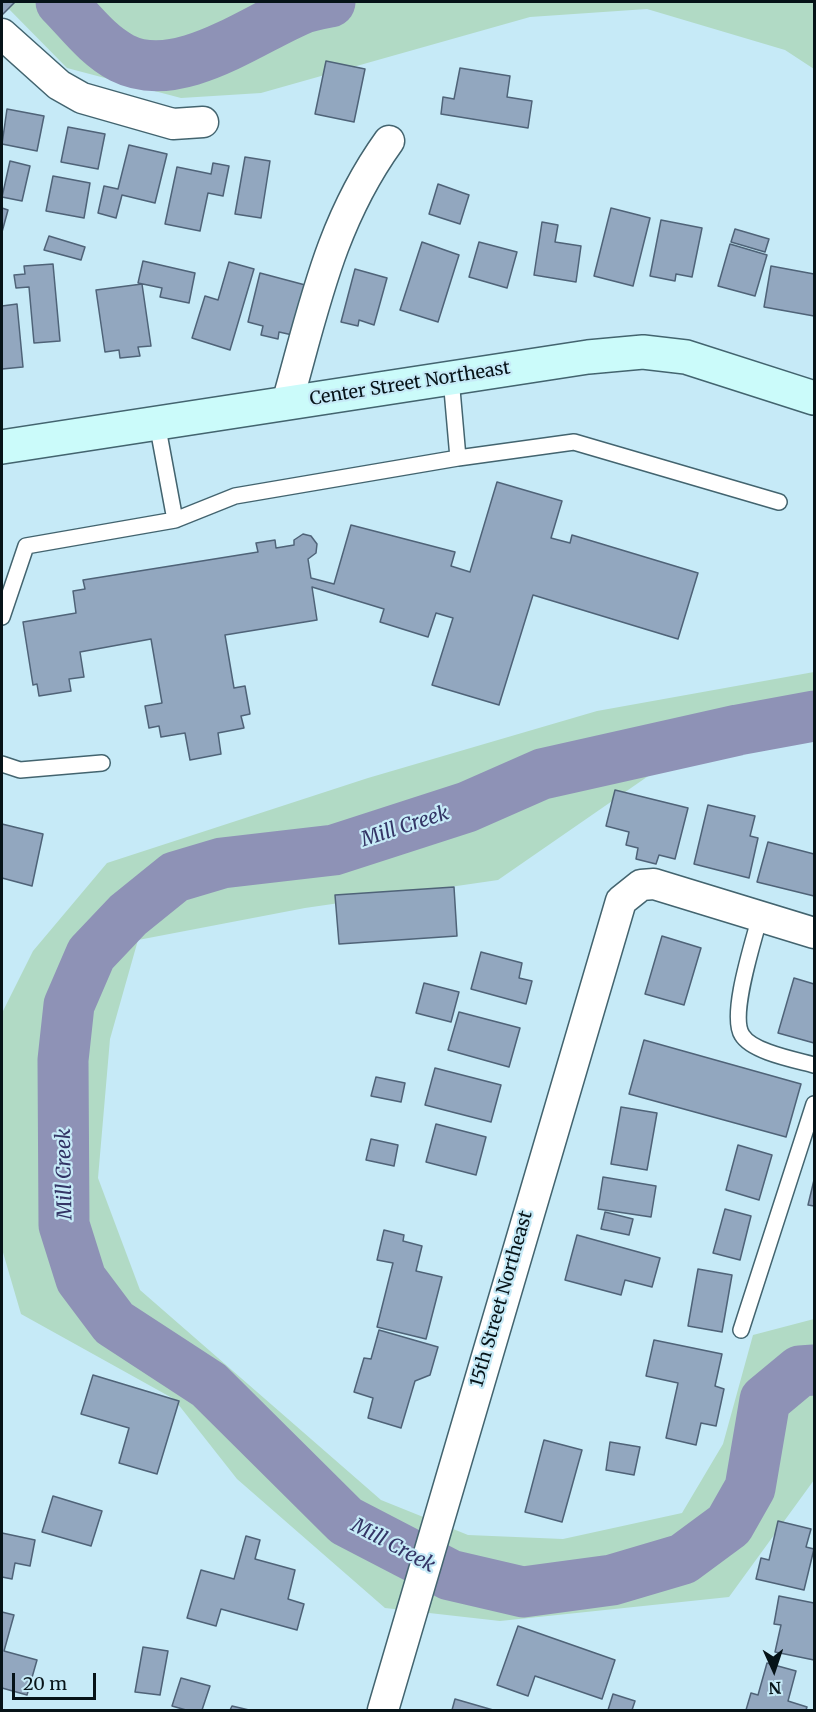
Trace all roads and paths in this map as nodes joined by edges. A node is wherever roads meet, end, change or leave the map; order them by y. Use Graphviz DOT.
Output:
graph roads {
  1 [pos="2,34"];
  2 [pos="203,122"];
  3 [pos="389,141"];
  4 [pos="452,378"];
  5 [pos="814,398"];
  6 [pos="287,403"];
  7 [pos="157,423"];
  8 [pos="2,447"];
  9 [pos="458,458"];
  10 [pos="779,502"];
  11 [pos="175,520"];
  12 [pos="2,617"];
  13 [pos="102,763"];
  14 [pos="2,764"];
  15 [pos="760,916"];
  16 [pos="814,933"];
  17 [pos="814,1065"];
  18 [pos="814,1104"];
  19 [pos="741,1330"];
  20 [pos="383,1710"];
  1 -- 2 [label="street"];
  3 -- 6 [label="street"];
  4 -- 5 [label="main road, Center Street Northeast"];
  4 -- 6 [label="main road, Center Street Northeast"];
  4 -- 9 [label="lane"];
  6 -- 7 [label="main road, Center Street Northeast"];
  7 -- 8 [label="main road, Center Street Northeast"];
  7 -- 11 [label="lane"];
  9 -- 10 [label="lane"];
  9 -- 11 [label="lane"];
  11 -- 12 [label="lane"];
  13 -- 14 [label="lane"];
  15 -- 16 [label="street"];
  15 -- 17 [label="lane"];
  15 -- 20 [label="street, 15th Street Northeast"];
  18 -- 19 [label="lane"];
}
